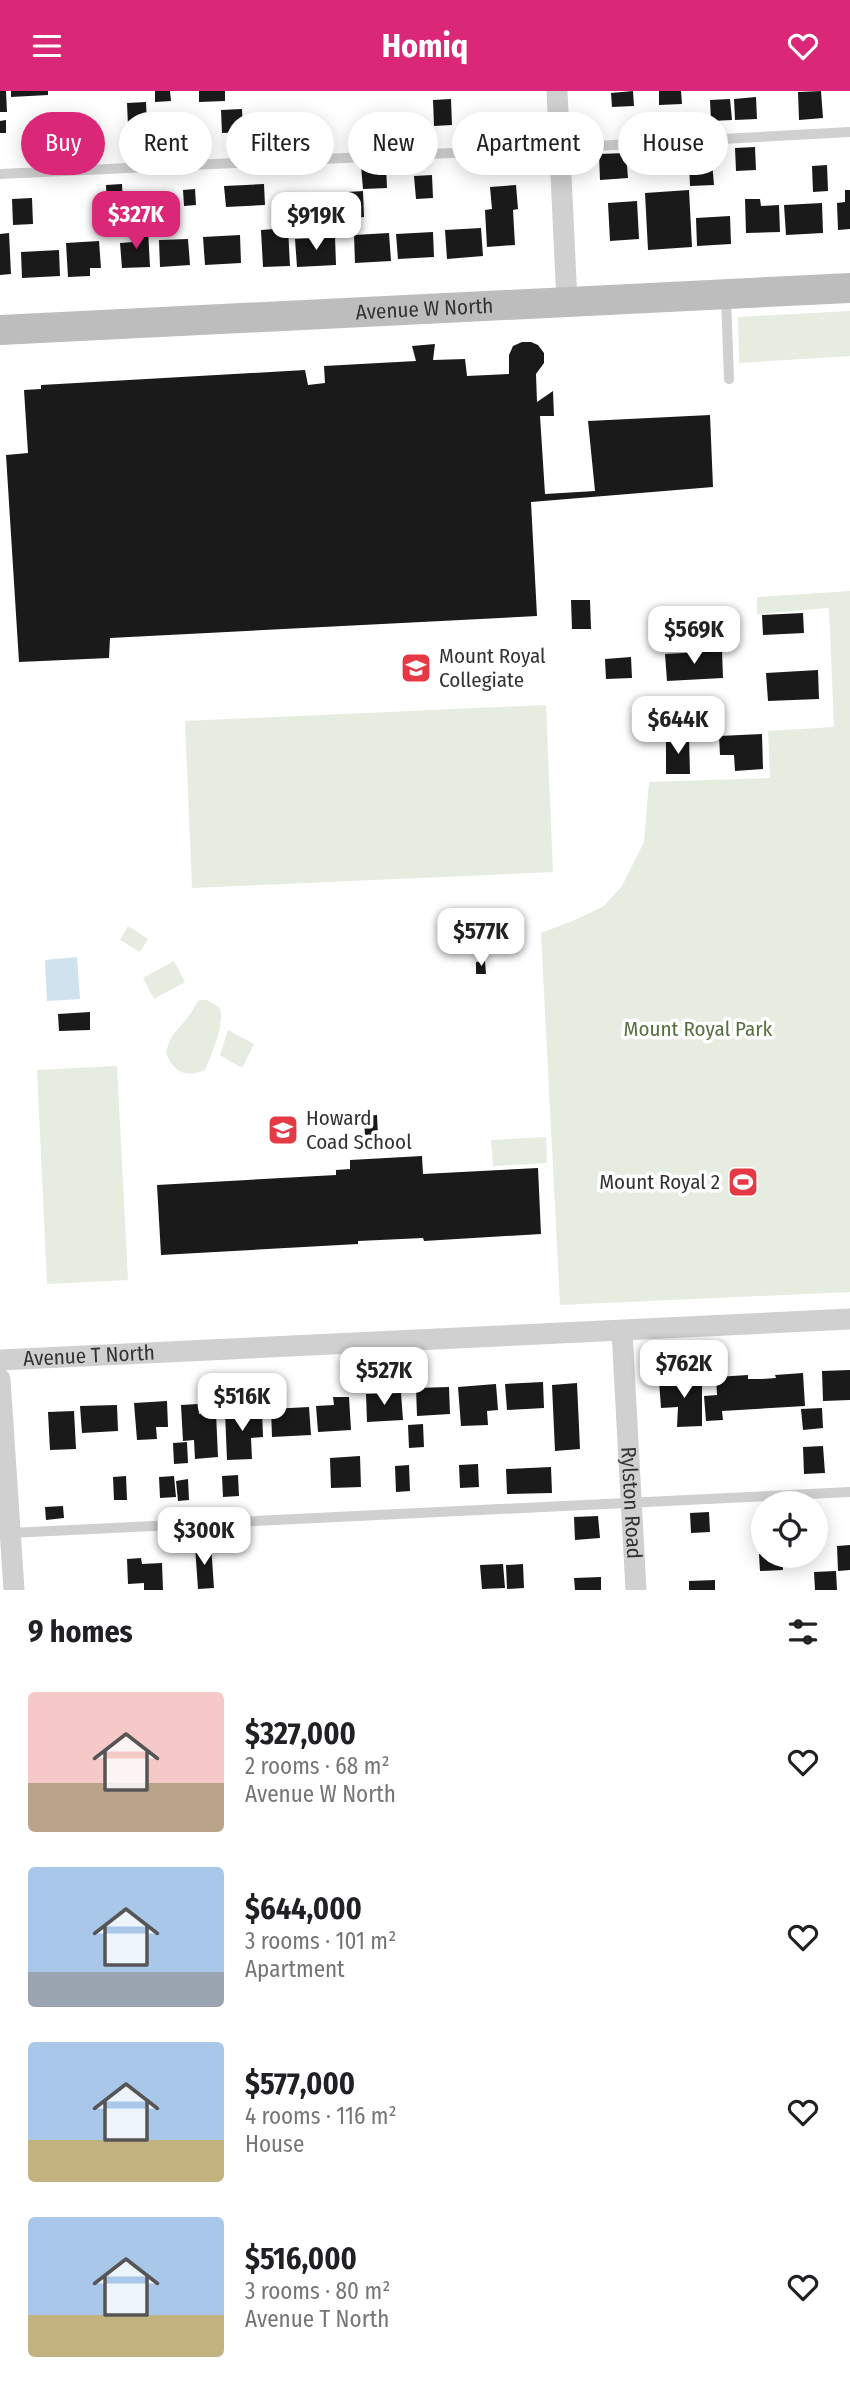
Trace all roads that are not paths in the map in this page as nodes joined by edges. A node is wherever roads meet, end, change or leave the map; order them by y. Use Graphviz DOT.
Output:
graph roads {
  1 [pos="556,91"];
  2 [pos="557,112"];
  3 [pos="850,132"];
  4 [pos="604,146"];
  5 [pos="452,153"];
  6 [pos="0,174"];
  7 [pos="560,175"];
  8 [pos="850,288"];
  9 [pos="726,294"];
  10 [pos="567,302"];
  11 [pos="0,330"];
  12 [pos="729,379"];
  13 [pos="850,1319"];
  14 [pos="622,1331"];
  15 [pos="0,1360"];
  16 [pos="0,1379"];
  17 [pos="850,1492"];
  18 [pos="633,1504"];
  19 [pos="10,1533"];
  20 [pos="14,1590"];
  21 [pos="636,1590"];
  1 -- 2 [label="street"];
  3 -- 4 [label="lane"];
  5 -- 6 [label="lane"];
  7 -- 10 [label="street"];
  8 -- 9 [label="street, Avenue W North"];
  9 -- 10 [label="street, Avenue W North"];
  9 -- 12 [label="lane"];
  10 -- 11 [label="street, Avenue W North"];
  13 -- 14 [label="street, Avenue T North"];
  14 -- 15 [label="street, Avenue T North"];
  14 -- 18 [label="street, Rylston Road"];
  16 -- 19 [label="street"];
  17 -- 18 [label="lane"];
  18 -- 19 [label="lane"];
  18 -- 21 [label="street, Rylston Road"];
  19 -- 20 [label="street"];
}
